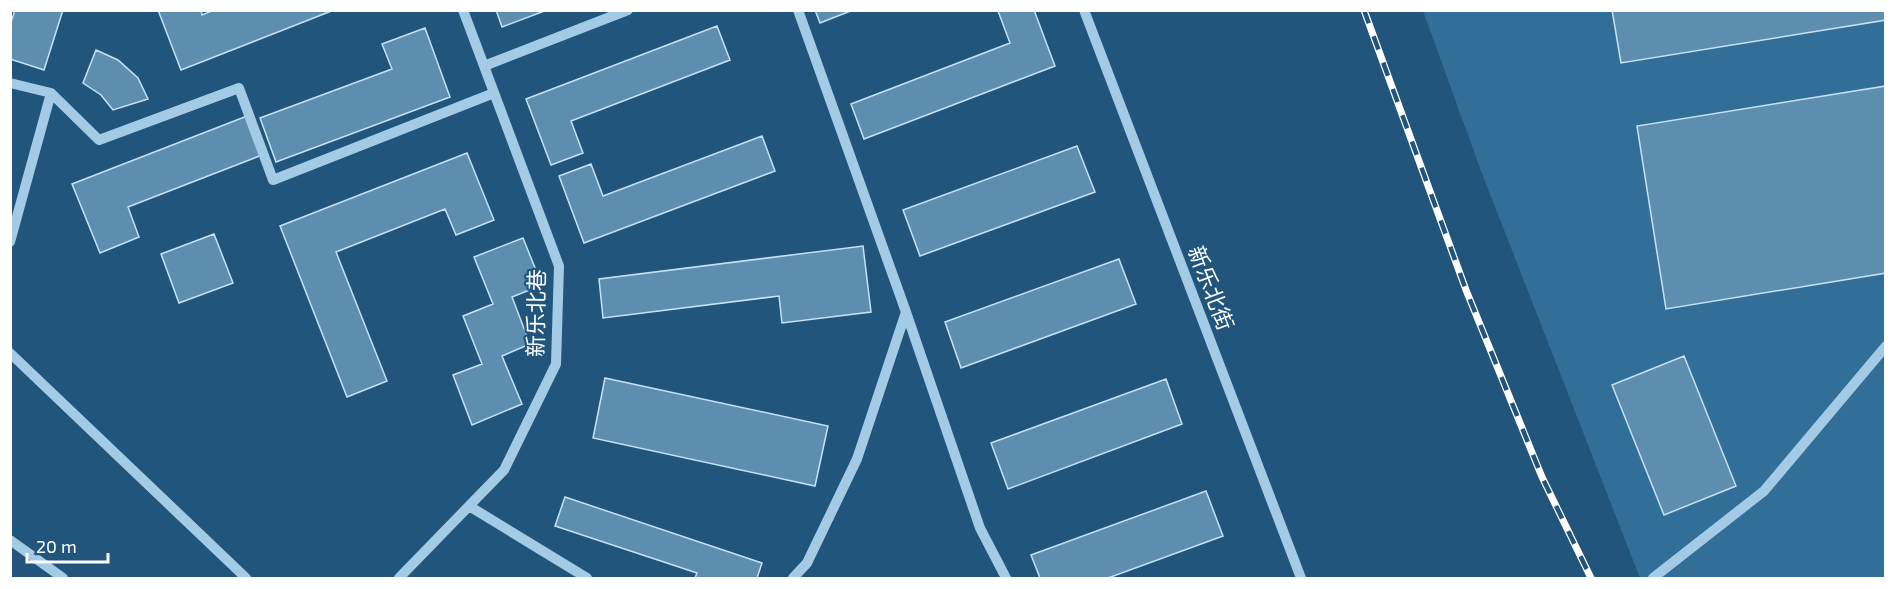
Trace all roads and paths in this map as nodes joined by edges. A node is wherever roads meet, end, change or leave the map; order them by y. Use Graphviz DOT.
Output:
graph roads {
  1 [pos="463,10"];
  2 [pos="628,10"];
  3 [pos="798,10"];
  4 [pos="1084,10"];
  5 [pos="484,66"];
  6 [pos="10,84"];
  7 [pos="51,93"];
  8 [pos="494,93"];
  9 [pos="10,242"];
  10 [pos="906,312"];
  11 [pos="1886,346"];
  12 [pos="10,353"];
  13 [pos="469,506"];
  14 [pos="10,540"];
  15 [pos="63,579"];
  16 [pos="246,579"];
  17 [pos="399,579"];
  18 [pos="587,579"];
  19 [pos="793,579"];
  20 [pos="1006,579"];
  21 [pos="1301,579"];
  22 [pos="1653,579"];
  1 -- 5 [label="street, 新乐北巷"];
  2 -- 5 [label="street"];
  3 -- 10 [label="street"];
  4 -- 21 [label="street, 新乐北街"];
  5 -- 8 [label="street, 新乐北巷"];
  6 -- 7 [label="street"];
  7 -- 8 [label="street"];
  7 -- 9 [label="street"];
  8 -- 13 [label="street, 新乐北巷"];
  10 -- 19 [label="street"];
  10 -- 20 [label="street"];
  11 -- 22 [label="street"];
  12 -- 16 [label="street"];
  13 -- 17 [label="street, 新乐北巷"];
  13 -- 18 [label="street"];
  14 -- 15 [label="street"];
}
